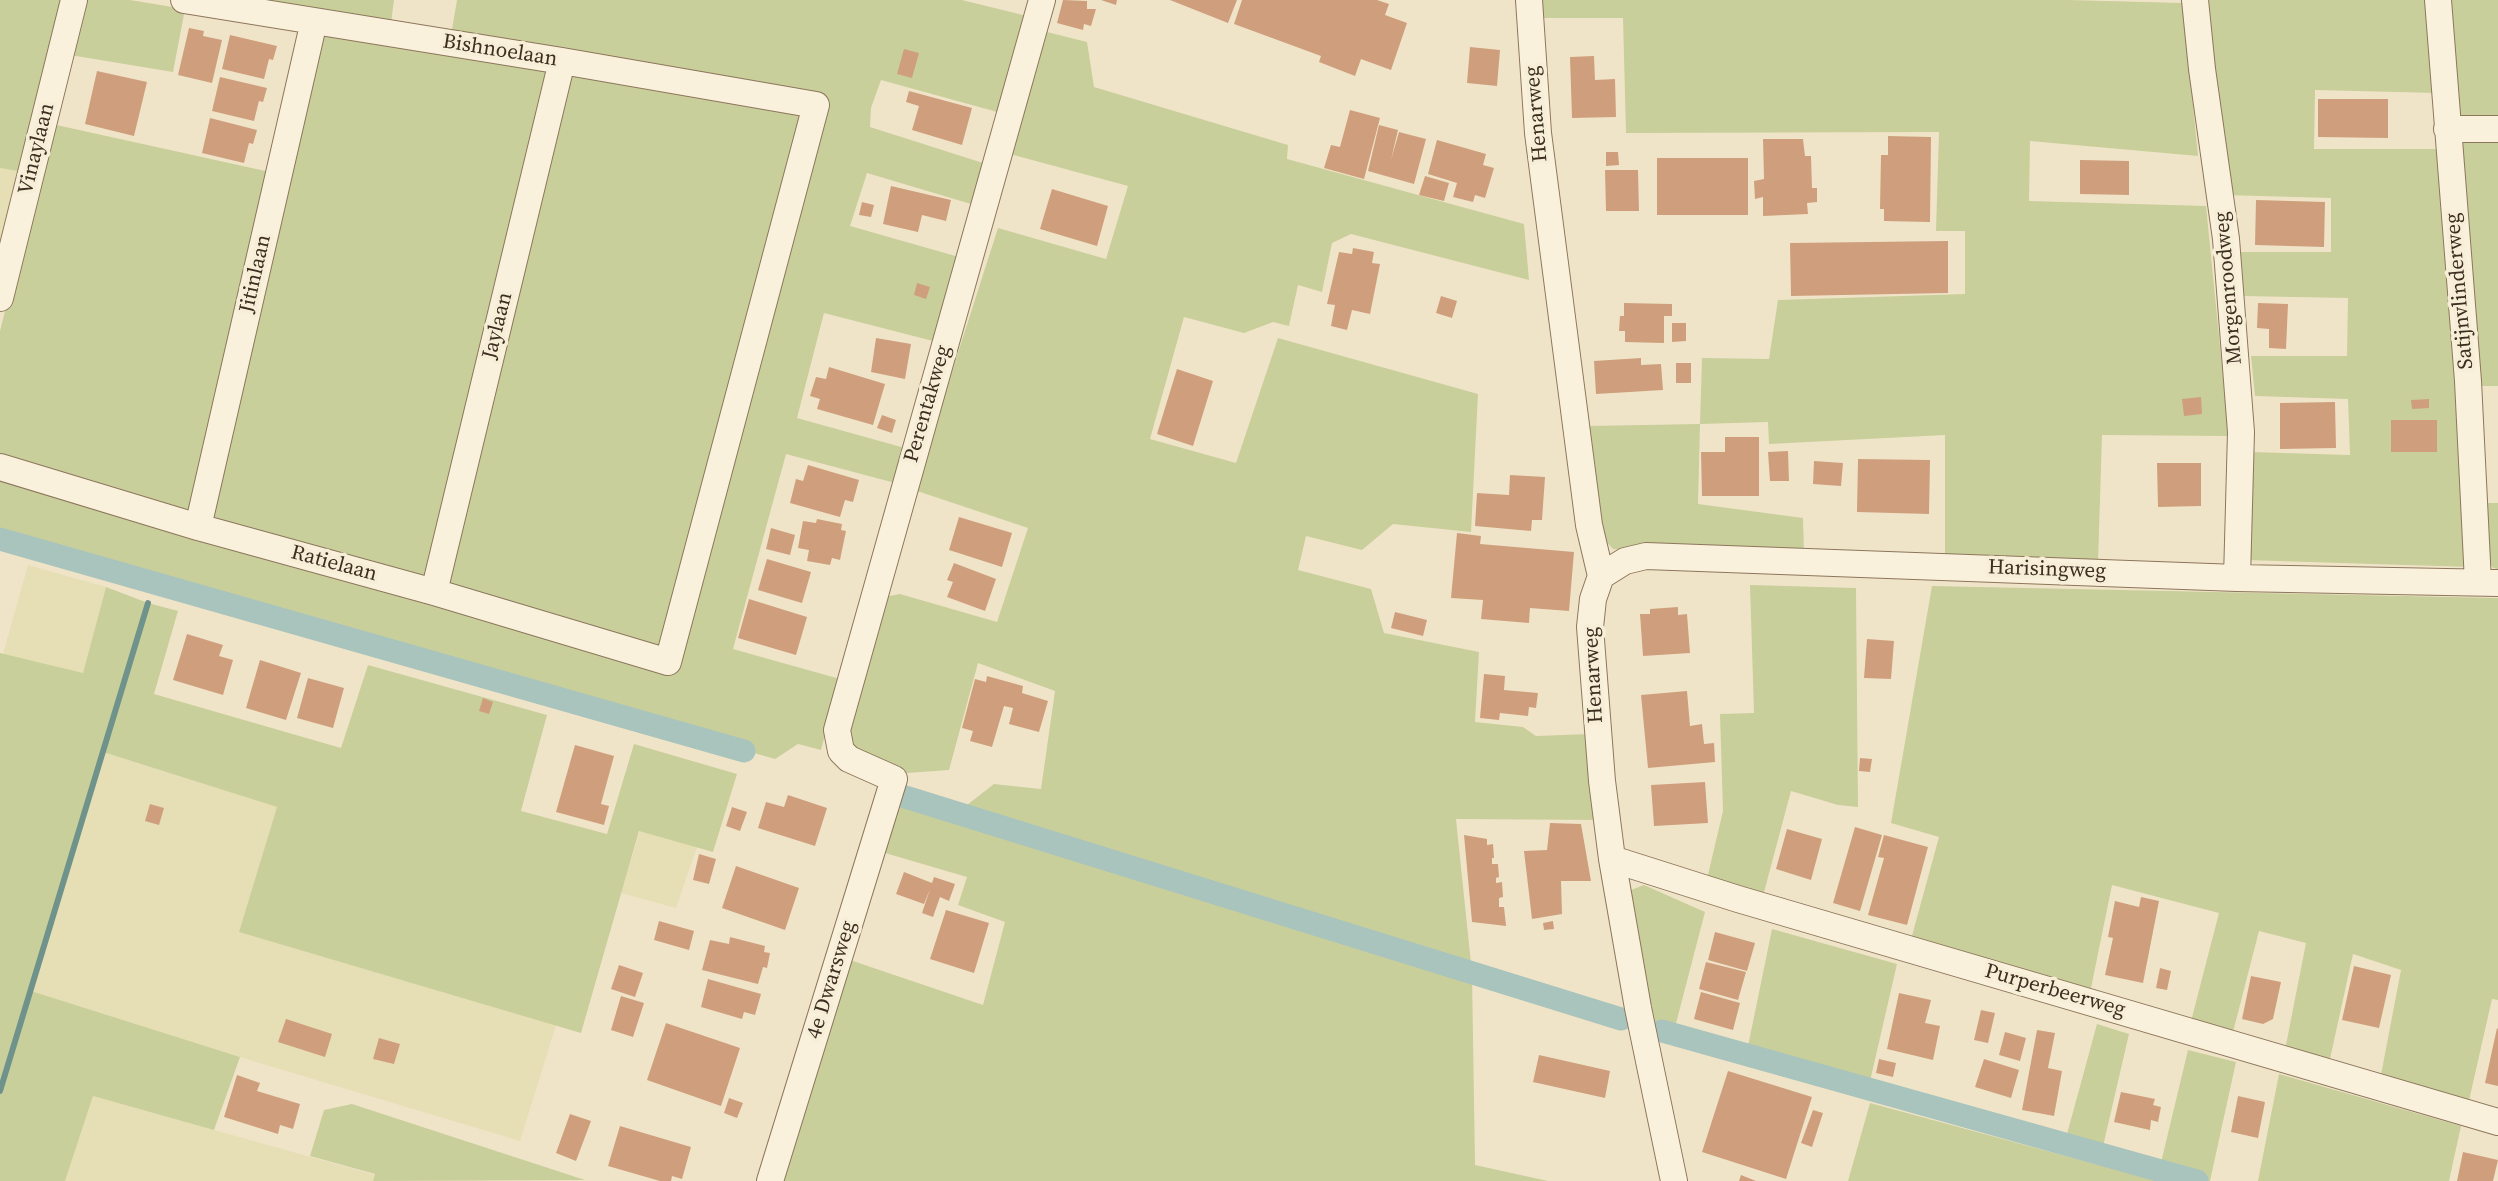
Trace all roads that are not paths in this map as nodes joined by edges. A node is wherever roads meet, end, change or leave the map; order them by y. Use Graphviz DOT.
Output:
graph roads {
  1 [pos="74,0"];
  2 [pos="184,0"];
  3 [pos="1042,0"];
  4 [pos="1529,0"];
  5 [pos="2195,0"];
  6 [pos="2438,0"];
  7 [pos="314,21"];
  8 [pos="562,61"];
  9 [pos="2447,129"];
  10 [pos="2498,129"];
  11 [pos="0,298"];
  12 [pos="0,467"];
  13 [pos="198,527"];
  14 [pos="1601,576"];
  15 [pos="2237,578"];
  16 [pos="2488,582"];
  17 [pos="434,592"];
  18 [pos="668,662"];
  19 [pos="894,779"];
  20 [pos="1612,859"];
  21 [pos="2498,1122"];
  22 [pos="770,1181"];
  23 [pos="1674,1181"];
  1 -- 11 [label="street, Vinaylaan"];
  2 -- 7 [label="street, Bishnoelaan"];
  3 -- 19 [label="street, Perentakweg"];
  4 -- 14 [label="street, Henarweg"];
  5 -- 15 [label="street, Morgenroodweg"];
  6 -- 9 [label="street, Satijnvlinderweg"];
  7 -- 8 [label="street, Bishnoelaan"];
  7 -- 13 [label="street, Jitinlaan"];
  8 -- 17 [label="street, Jaylaan"];
  8 -- 18 [label="street, Bishnoelaan"];
  9 -- 10 [label="street"];
  9 -- 16 [label="street, Satijnvlinderweg"];
  12 -- 13 [label="street, Ratielaan"];
  13 -- 17 [label="street, Ratielaan"];
  14 -- 15 [label="street, Harisingweg"];
  14 -- 20 [label="street, Henarweg"];
  15 -- 16 [label="street, Harisingweg"];
  17 -- 18 [label="street, Ratielaan"];
  19 -- 22 [label="street, 4e Dwarsweg"];
  20 -- 21 [label="street, Purperbeerweg"];
  20 -- 23 [label="street, Henarweg"];
}
